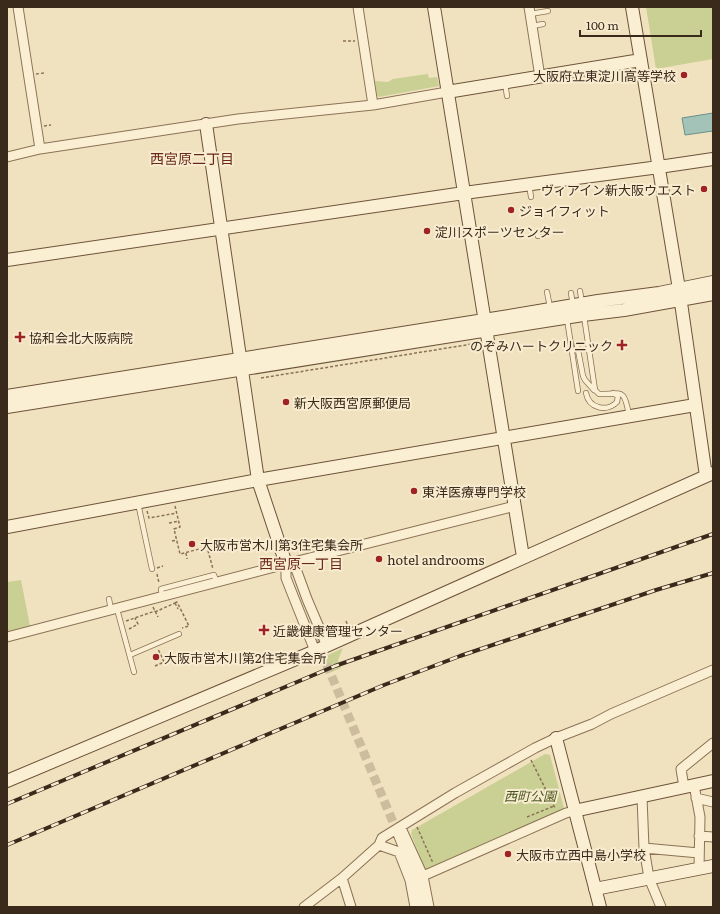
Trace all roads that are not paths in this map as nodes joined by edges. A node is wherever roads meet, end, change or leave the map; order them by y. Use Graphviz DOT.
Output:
graph roads {
  1 [pos="18,7"];
  2 [pos="358,7"];
  3 [pos="434,7"];
  4 [pos="632,7"];
  5 [pos="530,10"];
  6 [pos="548,11"];
  7 [pos="543,24"];
  8 [pos="532,26"];
  9 [pos="641,60"];
  10 [pos="540,77"];
  11 [pos="505,83"];
  12 [pos="447,92"];
  13 [pos="507,96"];
  14 [pos="373,105"];
  15 [pos="206,124"];
  16 [pos="40,148"];
  17 [pos="7,156"];
  18 [pos="713,159"];
  19 [pos="659,168"];
  20 [pos="529,184"];
  21 [pos="464,193"];
  22 [pos="531,196"];
  23 [pos="221,229"];
  24 [pos="7,260"];
  25 [pos="713,282"];
  26 [pos="580,291"];
  27 [pos="547,292"];
  28 [pos="570,293"];
  29 [pos="679,294"];
  30 [pos="713,294"];
  31 [pos="579,308"];
  32 [pos="550,309"];
  33 [pos="566,317"];
  34 [pos="486,325"];
  35 [pos="578,345"];
  36 [pos="241,364"];
  37 [pos="595,390"];
  38 [pos="578,391"];
  39 [pos="586,393"];
  40 [pos="613,393"];
  41 [pos="7,396"];
  42 [pos="695,405"];
  43 [pos="7,406"];
  44 [pos="629,416"];
  45 [pos="504,438"];
  46 [pos="709,474"];
  47 [pos="258,480"];
  48 [pos="142,505"];
  49 [pos="514,506"];
  50 [pos="7,527"];
  51 [pos="524,557"];
  52 [pos="286,564"];
  53 [pos="152,568"];
  54 [pos="109,598"];
  55 [pos="114,609"];
  56 [pos="179,634"];
  57 [pos="7,637"];
  58 [pos="316,639"];
  59 [pos="327,646"];
  60 [pos="315,651"];
  61 [pos="130,655"];
  62 [pos="713,670"];
  63 [pos="134,672"];
  64 [pos="556,738"];
  65 [pos="713,743"];
  66 [pos="7,781"];
  67 [pos="713,781"];
  68 [pos="689,786"];
  69 [pos="642,797"];
  70 [pos="696,798"];
  71 [pos="713,802"];
  72 [pos="574,811"];
  73 [pos="399,831"];
  74 [pos="699,836"];
  75 [pos="713,837"];
  76 [pos="379,845"];
  77 [pos="644,848"];
  78 [pos="699,853"];
  79 [pos="713,866"];
  80 [pos="699,869"];
  81 [pos="423,876"];
  82 [pos="342,878"];
  83 [pos="649,878"];
  84 [pos="595,888"];
  85 [pos="304,907"];
  86 [pos="351,907"];
  87 [pos="415,907"];
  88 [pos="422,907"];
  89 [pos="429,907"];
  90 [pos="600,907"];
  91 [pos="661,907"];
  1 -- 16 [label="street"];
  2 -- 14 [label="street"];
  3 -- 12 [label="street"];
  4 -- 9 [label="street"];
  5 -- 6 [label="lane"];
  5 -- 8 [label="street"];
  7 -- 8 [label="lane"];
  8 -- 10 [label="street"];
  9 -- 10 [label="street"];
  9 -- 19 [label="street"];
  10 -- 11 [label="street"];
  11 -- 12 [label="street"];
  11 -- 13 [label="lane"];
  12 -- 14 [label="street"];
  12 -- 21 [label="street"];
  14 -- 15 [label="street"];
  15 -- 16 [label="street"];
  15 -- 23 [label="street"];
  16 -- 17 [label="street"];
  18 -- 19 [label="street"];
  19 -- 20 [label="street"];
  19 -- 29 [label="street"];
  20 -- 21 [label="street"];
  20 -- 22 [label="lane"];
  21 -- 23 [label="street"];
  21 -- 34 [label="street"];
  23 -- 24 [label="street"];
  23 -- 36 [label="street"];
  25 -- 29 [label="street"];
  26 -- 31 [label="lane"];
  27 -- 32 [label="lane"];
  28 -- 31 [label="lane"];
  29 -- 30 [label="street"];
  29 -- 31 [label="street"];
  29 -- 42 [label="street"];
  31 -- 32 [label="street"];
  31 -- 33 [label="street"];
  31 -- 37 [label="lane"];
  32 -- 34 [label="street"];
  33 -- 34 [label="street"];
  33 -- 38 [label="lane"];
  34 -- 36 [label="street"];
  34 -- 45 [label="street"];
  35 -- 37 [label="lane"];
  36 -- 41 [label="street"];
  36 -- 43 [label="street"];
  36 -- 47 [label="street"];
  37 -- 40 [label="lane"];
  39 -- 40 [label="lane"];
  40 -- 44 [label="lane"];
  42 -- 44 [label="street"];
  42 -- 46 [label="street"];
  44 -- 45 [label="street"];
  45 -- 47 [label="street"];
  45 -- 49 [label="street"];
  46 -- 51 [label="street"];
  47 -- 48 [label="street"];
  47 -- 52 [label="street"];
  48 -- 50 [label="street"];
  48 -- 53 [label="lane"];
  49 -- 51 [label="street"];
  49 -- 52 [label="street"];
  51 -- 59 [label="street"];
  52 -- 55 [label="street"];
  52 -- 58 [label="street"];
  52 -- 59 [label="street"];
  52 -- 60 [label="street"];
  54 -- 55 [label="lane"];
  55 -- 57 [label="street"];
  55 -- 61 [label="lane"];
  56 -- 61 [label="lane"];
  59 -- 60 [label="street"];
  60 -- 66 [label="street"];
  61 -- 63 [label="lane"];
  62 -- 64 [label="street"];
  64 -- 72 [label="street"];
  64 -- 73 [label="street"];
  65 -- 68 [label="street"];
  67 -- 68 [label="street"];
  68 -- 69 [label="street"];
  68 -- 70 [label="street"];
  69 -- 72 [label="street"];
  69 -- 77 [label="street"];
  70 -- 71 [label="street"];
  70 -- 74 [label="street"];
  72 -- 81 [label="street"];
  72 -- 84 [label="street"];
  73 -- 76 [label="street"];
  73 -- 81 [label="street"];
  73 -- 88 [label="street"];
  74 -- 75 [label="street"];
  74 -- 78 [label="street"];
  76 -- 82 [label="street"];
  76 -- 87 [label="street"];
  77 -- 78 [label="street"];
  77 -- 83 [label="street"];
  78 -- 80 [label="street"];
  79 -- 80 [label="street"];
  80 -- 83 [label="street"];
  81 -- 89 [label="street"];
  82 -- 85 [label="street"];
  82 -- 86 [label="street"];
  83 -- 84 [label="street"];
  83 -- 91 [label="street"];
  84 -- 90 [label="street"];
}
